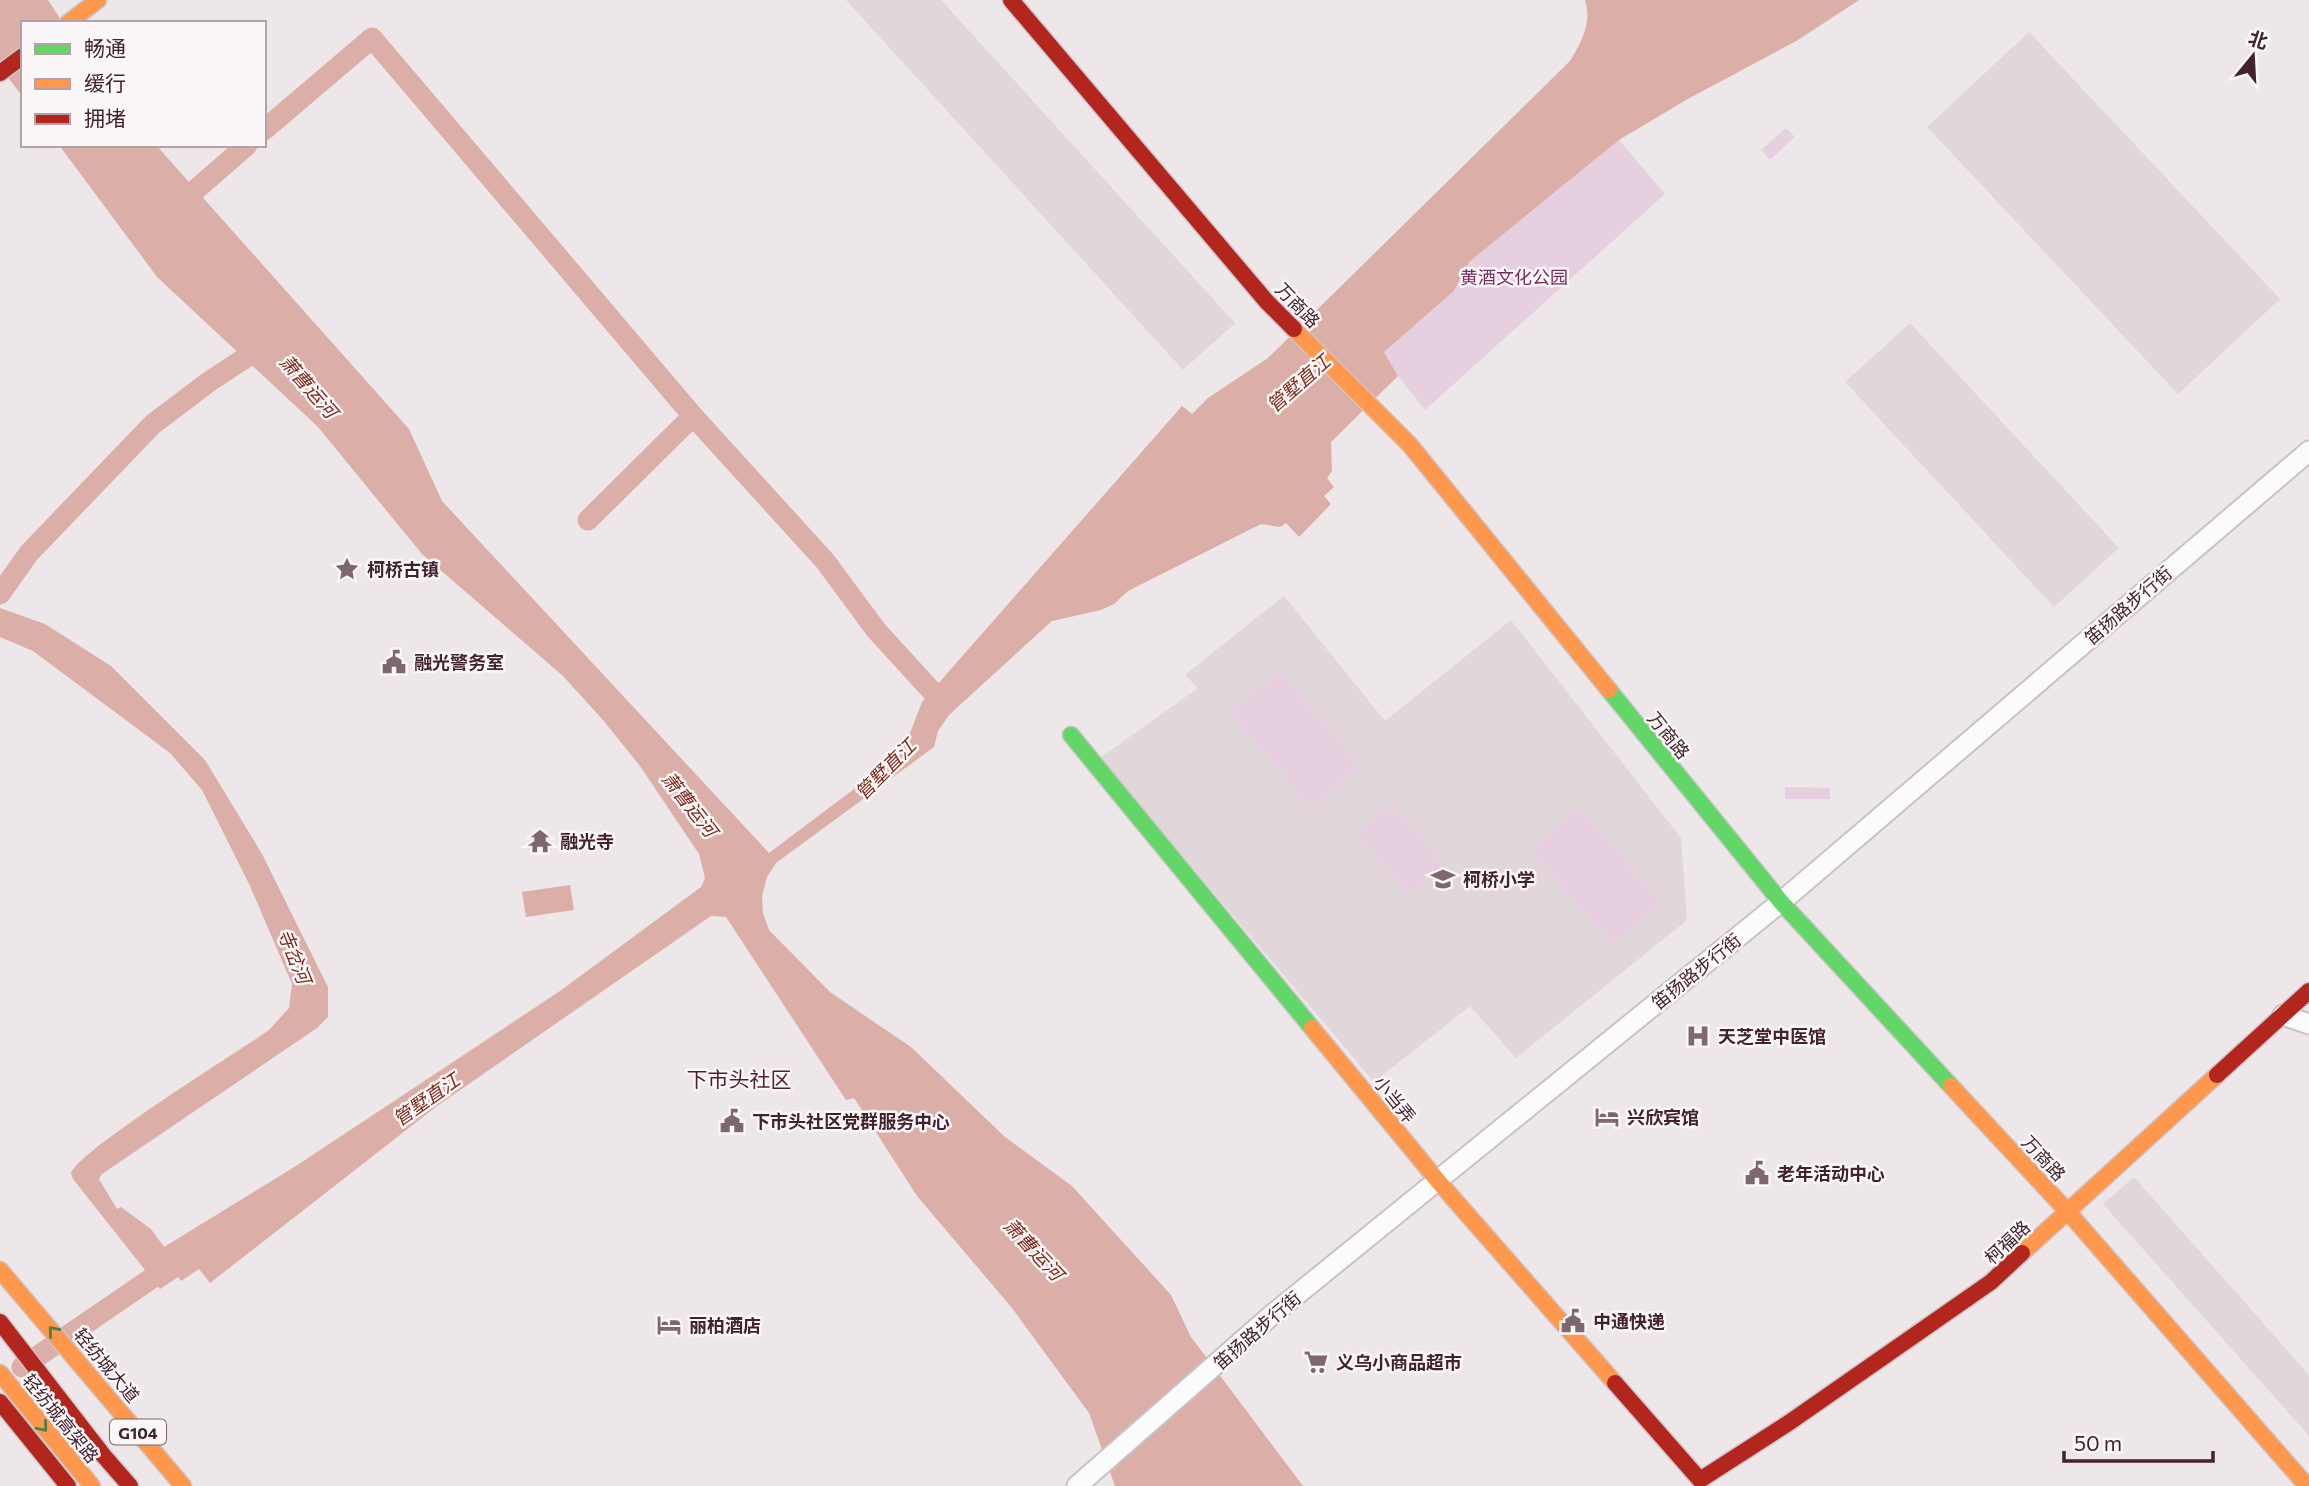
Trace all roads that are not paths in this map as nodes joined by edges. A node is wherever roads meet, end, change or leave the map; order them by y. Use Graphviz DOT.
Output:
graph roads {
  1 [pos="99,0"];
  2 [pos="1011,0"];
  3 [pos="71,21"];
  4 [pos="21,57"];
  5 [pos="0,73"];
  6 [pos="2309,450"];
  7 [pos="1071,735"];
  8 [pos="1781,902"];
  9 [pos="2309,991"];
  10 [pos="2283,1015"];
  11 [pos="2309,1024"];
  12 [pos="1438,1181"];
  13 [pos="2068,1212"];
  14 [pos="0,1270"];
  15 [pos="0,1322"];
  16 [pos="0,1373"];
  17 [pos="0,1402"];
  18 [pos="1700,1480"];
  19 [pos="68,1486"];
  20 [pos="92,1486"];
  21 [pos="130,1486"];
  22 [pos="183,1486"];
  23 [pos="1077,1486"];
  24 [pos="2307,1486"];
  1 -- 3 [label="main road"];
  2 -- 8 [label="main road, 万商路"];
  4 -- 5 [label="main road"];
  6 -- 8 [label="street, 笛扬路步行街"];
  7 -- 12 [label="main road, 小当弄"];
  8 -- 12 [label="street, 笛扬路步行街"];
  8 -- 13 [label="main road, 万商路"];
  9 -- 10 [label="main road, 柯福路"];
  10 -- 11 [label="street"];
  10 -- 13 [label="main road, 柯福路"];
  12 -- 18 [label="main road, 小当弄"];
  12 -- 23 [label="street, 笛扬路步行街"];
  13 -- 18 [label="main road, 柯福路"];
  13 -- 24 [label="main road, 万商路"];
  22 -- 14 [label="main road, 轻纺城大道 / G104, one-way"];
  15 -- 21 [label="main road, 轻纺城高架路"];
  16 -- 20 [label="main road, 轻纺城高架路, one-way"];
  17 -- 19 [label="main road"];
}
